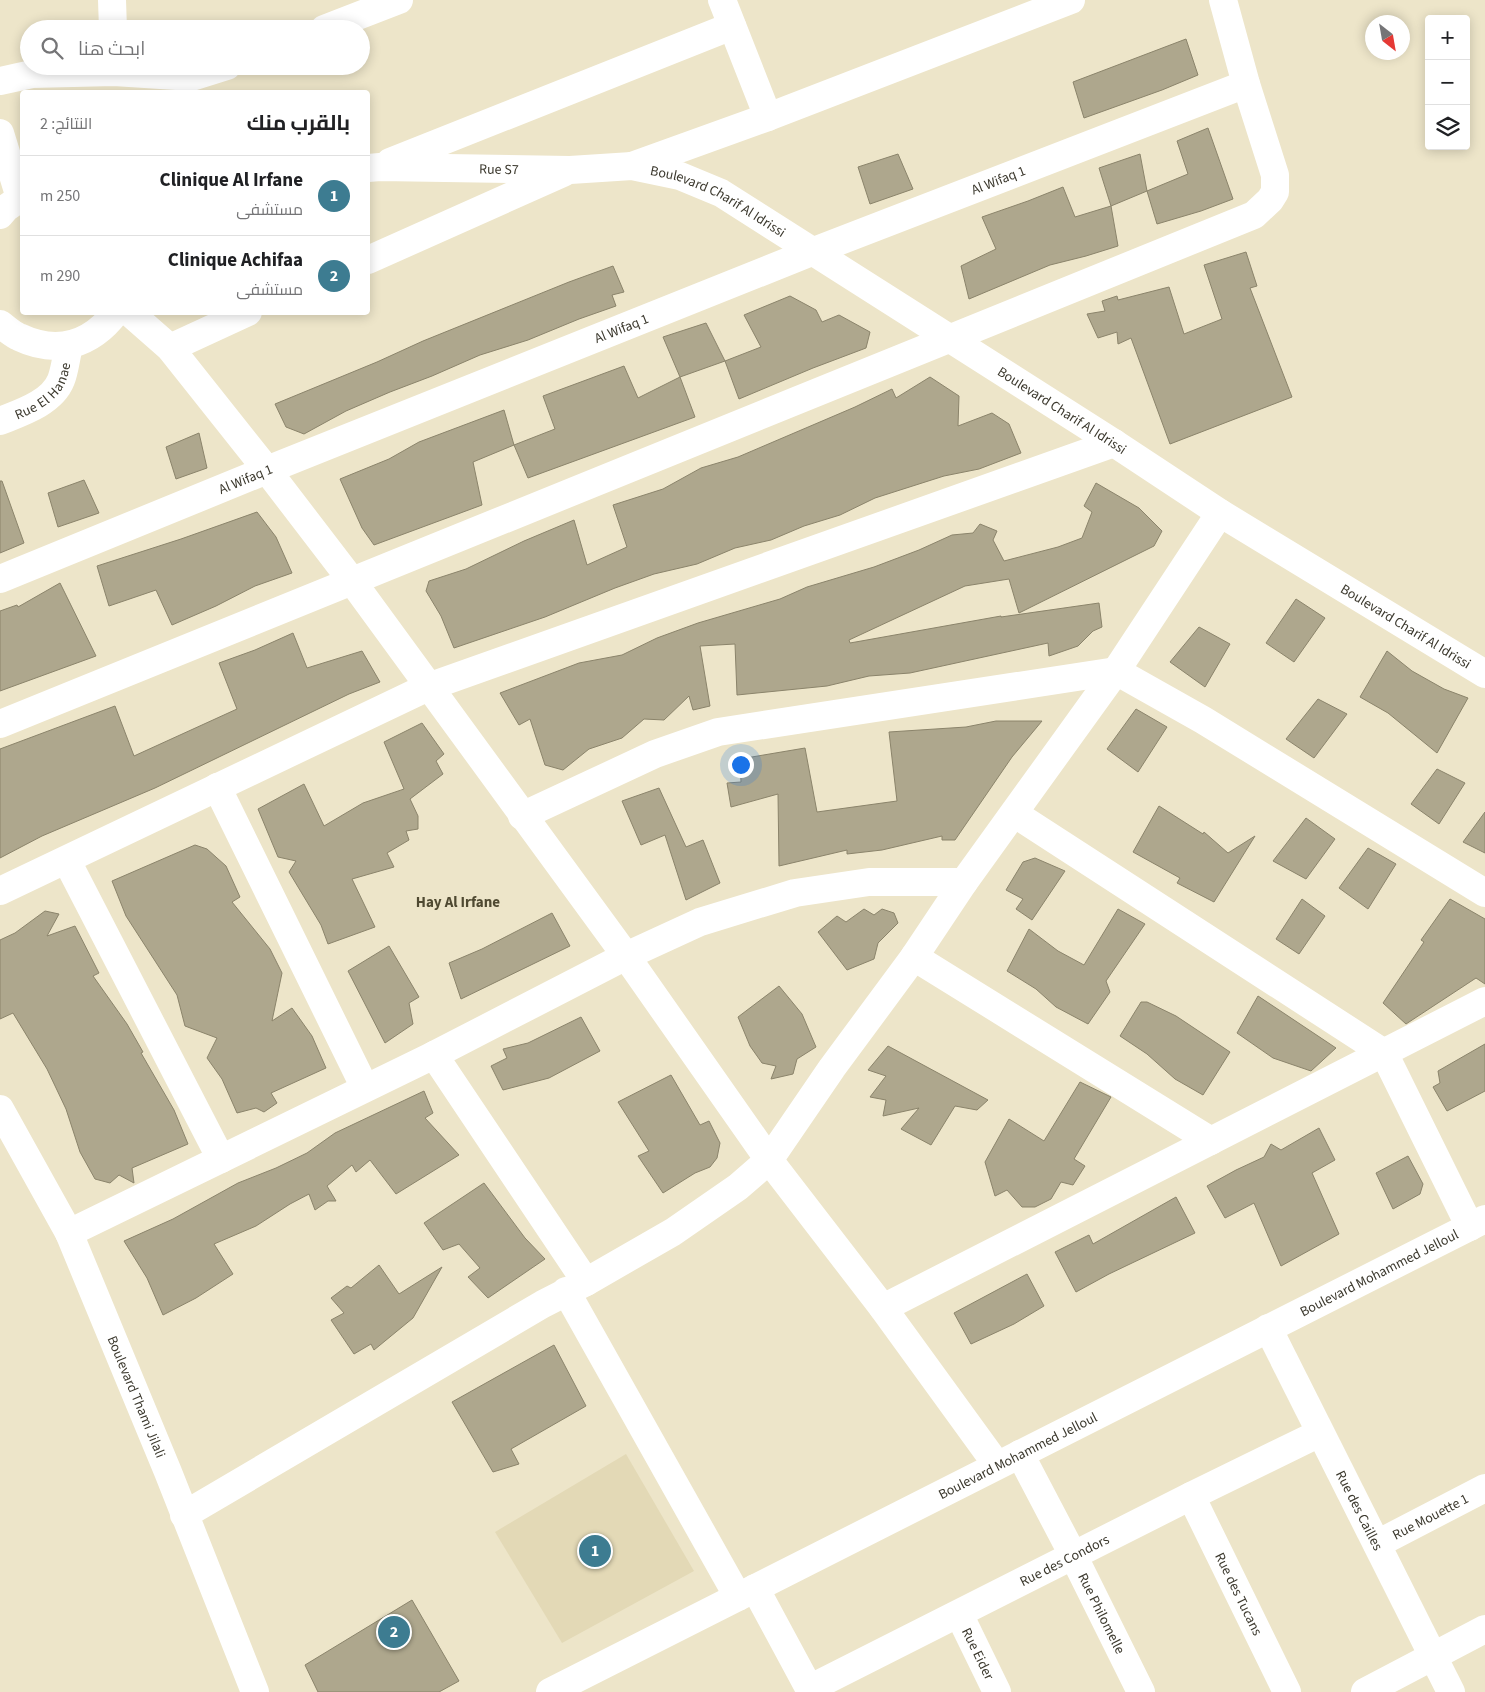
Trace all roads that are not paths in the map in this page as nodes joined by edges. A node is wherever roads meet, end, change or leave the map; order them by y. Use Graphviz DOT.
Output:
graph roads {
  1 [pos="112,0"];
  2 [pos="722,0"];
  3 [pos="1071,0"];
  4 [pos="1223,0"];
  5 [pos="386,2"];
  6 [pos="113,20"];
  7 [pos="345,20"];
  8 [pos="732,26"];
  9 [pos="27,75"];
  10 [pos="172,75"];
  11 [pos="198,75"];
  12 [pos="0,80"];
  13 [pos="1246,84"];
  14 [pos="768,117"];
  15 [pos="0,132"];
  16 [pos="632,166"];
  17 [pos="374,167"];
  18 [pos="570,170"];
  19 [pos="14,203"];
  20 [pos="814,251"];
  21 [pos="370,259"];
  22 [pos="114,315"];
  23 [pos="132,315"];
  24 [pos="242,315"];
  25 [pos="0,324"];
  26 [pos="948,338"];
  27 [pos="69,346"];
  28 [pos="170,348"];
  29 [pos="0,422"];
  30 [pos="1114,443"];
  31 [pos="267,470"];
  32 [pos="1220,513"];
  33 [pos="0,579"];
  34 [pos="352,581"];
  35 [pos="1116,671"];
  36 [pos="1485,674"];
  37 [pos="428,687"];
  38 [pos="0,724"];
  39 [pos="217,787"];
  40 [pos="1015,814"];
  41 [pos="522,816"];
  42 [pos="67,861"];
  43 [pos="964,882"];
  44 [pos="0,892"];
  45 [pos="1485,893"];
  46 [pos="626,956"];
  47 [pos="914,957"];
  48 [pos="1485,1001"];
  49 [pos="1384,1053"];
  50 [pos="434,1055"];
  51 [pos="366,1088"];
  52 [pos="0,1109"];
  53 [pos="1211,1141"];
  54 [pos="221,1159"];
  55 [pos="769,1160"];
  56 [pos="1478,1223"];
  57 [pos="69,1233"];
  58 [pos="576,1286"];
  59 [pos="883,1308"];
  60 [pos="1268,1328"];
  61 [pos="1320,1433"];
  62 [pos="1009,1459"];
  63 [pos="1485,1488"];
  64 [pos="1191,1496"];
  65 [pos="184,1515"];
  66 [pos="1377,1544"];
  67 [pos="1073,1555"];
  68 [pos="747,1593"];
  69 [pos="959,1614"];
  70 [pos="1485,1629"];
  71 [pos="1434,1657"];
  72 [pos="566,1688"];
  73 [pos="810,1690"];
  74 [pos="255,1692"];
  75 [pos="997,1692"];
  76 [pos="1141,1692"];
  77 [pos="1287,1692"];
  78 [pos="1366,1692"];
  79 [pos="1451,1692"];
  1 -- 6 [label="street"];
  2 -- 8 [label="street"];
  3 -- 14 [label="street"];
  4 -- 13 [label="street"];
  5 -- 7 [label="street"];
  8 -- 14 [label="street"];
  8 -- 17 [label="street"];
  9 -- 12 [label="street"];
  10 -- 11 [label="street"];
  13 -- 20 [label="street, Al Wifaq 1"];
  13 -- 26 [label="street"];
  14 -- 16 [label="street"];
  15 -- 19 [label="street"];
  16 -- 18 [label="street, Rue S7"];
  16 -- 20 [label="street, Boulevard Charif Al Idrissi"];
  17 -- 18 [label="street, Rue S7"];
  18 -- 21 [label="street"];
  20 -- 26 [label="street, Boulevard Charif Al Idrissi"];
  20 -- 31 [label="street, Al Wifaq 1"];
  22 -- 27 [label="street"];
  23 -- 28 [label="street, Rue Philomelle"];
  24 -- 28 [label="street"];
  25 -- 27 [label="street"];
  26 -- 30 [label="street, Boulevard Charif Al Idrissi"];
  26 -- 34 [label="street"];
  27 -- 29 [label="street, Rue El Hanae"];
  28 -- 31 [label="street, Rue Philomelle"];
  30 -- 32 [label="street, Boulevard Charif Al Idrissi"];
  30 -- 37 [label="street"];
  31 -- 33 [label="street, Al Wifaq 1"];
  31 -- 34 [label="street, Rue Philomelle"];
  32 -- 35 [label="street"];
  32 -- 36 [label="street, Boulevard Charif Al Idrissi"];
  34 -- 37 [label="street, Rue Philomelle"];
  34 -- 38 [label="street"];
  35 -- 40 [label="street"];
  35 -- 41 [label="street"];
  35 -- 45 [label="street"];
  37 -- 39 [label="street"];
  37 -- 41 [label="street, Rue Philomelle"];
  39 -- 42 [label="street"];
  39 -- 51 [label="street"];
  40 -- 43 [label="street"];
  40 -- 49 [label="street"];
  41 -- 46 [label="street, Rue Philomelle"];
  42 -- 44 [label="street"];
  42 -- 54 [label="street"];
  43 -- 46 [label="street"];
  43 -- 47 [label="street"];
  46 -- 50 [label="street"];
  46 -- 55 [label="street, Rue Philomelle"];
  47 -- 53 [label="street"];
  47 -- 55 [label="street"];
  48 -- 49 [label="street"];
  49 -- 53 [label="street"];
  49 -- 56 [label="street"];
  50 -- 51 [label="street"];
  50 -- 58 [label="street"];
  51 -- 54 [label="street"];
  52 -- 57 [label="street, Boulevard Thami Jilali"];
  53 -- 59 [label="street"];
  54 -- 57 [label="street"];
  55 -- 58 [label="street"];
  55 -- 59 [label="street, Rue Philomelle"];
  56 -- 60 [label="street, Boulevard Mohammed Jelloul"];
  57 -- 65 [label="street, Boulevard Thami Jilali"];
  58 -- 65 [label="street"];
  58 -- 68 [label="street"];
  59 -- 62 [label="street, Rue Philomelle"];
  60 -- 61 [label="street, Rue des Cailles"];
  60 -- 62 [label="street, Boulevard Mohammed Jelloul"];
  61 -- 64 [label="street, Rue des Condors"];
  61 -- 66 [label="street, Rue des Cailles"];
  62 -- 67 [label="street, Rue Philomelle"];
  62 -- 68 [label="street, Boulevard Mohammed Jelloul"];
  63 -- 66 [label="street, Rue Mouette 1"];
  64 -- 67 [label="street, Rue des Condors"];
  64 -- 77 [label="street, Rue des Tucans"];
  65 -- 74 [label="street, Boulevard Thami Jilali"];
  66 -- 71 [label="street, Rue des Cailles"];
  67 -- 69 [label="street, Rue des Condors"];
  67 -- 76 [label="street, Rue Philomelle"];
  68 -- 72 [label="street, Boulevard Mohammed Jelloul"];
  68 -- 73 [label="street"];
  69 -- 73 [label="street, Rue des Condors"];
  69 -- 75 [label="street, Rue Eider"];
  70 -- 71 [label="street"];
  71 -- 78 [label="street"];
  71 -- 79 [label="street, Rue des Cailles"];
}
